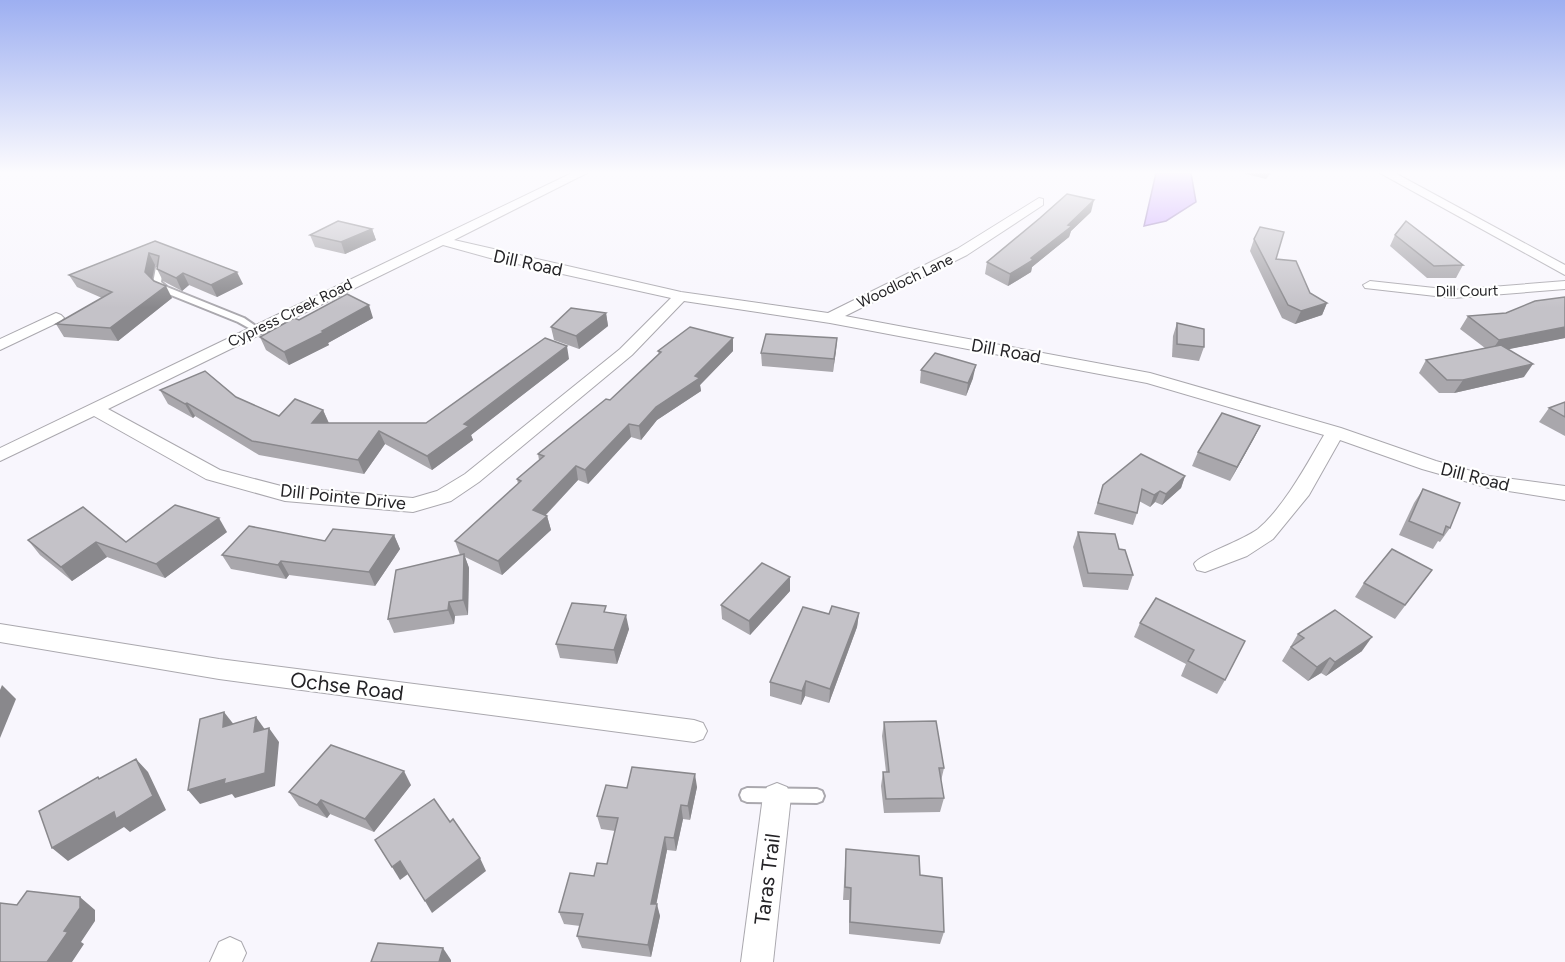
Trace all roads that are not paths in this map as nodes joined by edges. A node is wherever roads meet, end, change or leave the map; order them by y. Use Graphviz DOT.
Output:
graph roads {
  1 [pos="486,218"];
  2 [pos="1014,218"];
  3 [pos="1468,218"];
  4 [pos="439,240"];
  5 [pos="159,269"];
  6 [pos="1565,271"];
  7 [pos="1370,285"];
  8 [pos="1565,285"];
  9 [pos="681,296"];
  10 [pos="57,318"];
  11 [pos="830,318"];
  12 [pos="256,329"];
  13 [pos="0,345"];
  14 [pos="94,409"];
  15 [pos="1335,432"];
  16 [pos="0,455"];
  17 [pos="1565,493"];
  18 [pos="1205,564"];
  19 [pos="0,633"];
  20 [pos="694,731"];
  21 [pos="747,795"];
  22 [pos="777,796"];
  23 [pos="817,796"];
  24 [pos="758,962"];
  1 -- 4 [label="street, Cypress Creek Road"];
  2 -- 11 [label="street, Woodloch Lane"];
  3 -- 6 [label="street"];
  4 -- 9 [label="street, Dill Road"];
  4 -- 12 [label="street, Cypress Creek Road"];
  5 -- 12 [label="lane"];
  7 -- 8 [label="street, Dill Court"];
  9 -- 11 [label="street, Dill Road"];
  9 -- 14 [label="street, Dill Pointe Drive"];
  10 -- 13 [label="street"];
  11 -- 15 [label="street, Dill Road"];
  12 -- 14 [label="street, Cypress Creek Road"];
  14 -- 16 [label="street, Cypress Creek Road"];
  15 -- 17 [label="street, Dill Road"];
  15 -- 18 [label="street"];
  19 -- 20 [label="street, Ochse Road"];
  21 -- 22 [label="lane"];
  22 -- 23 [label="lane"];
  22 -- 24 [label="street, Taras Trail"];
}
